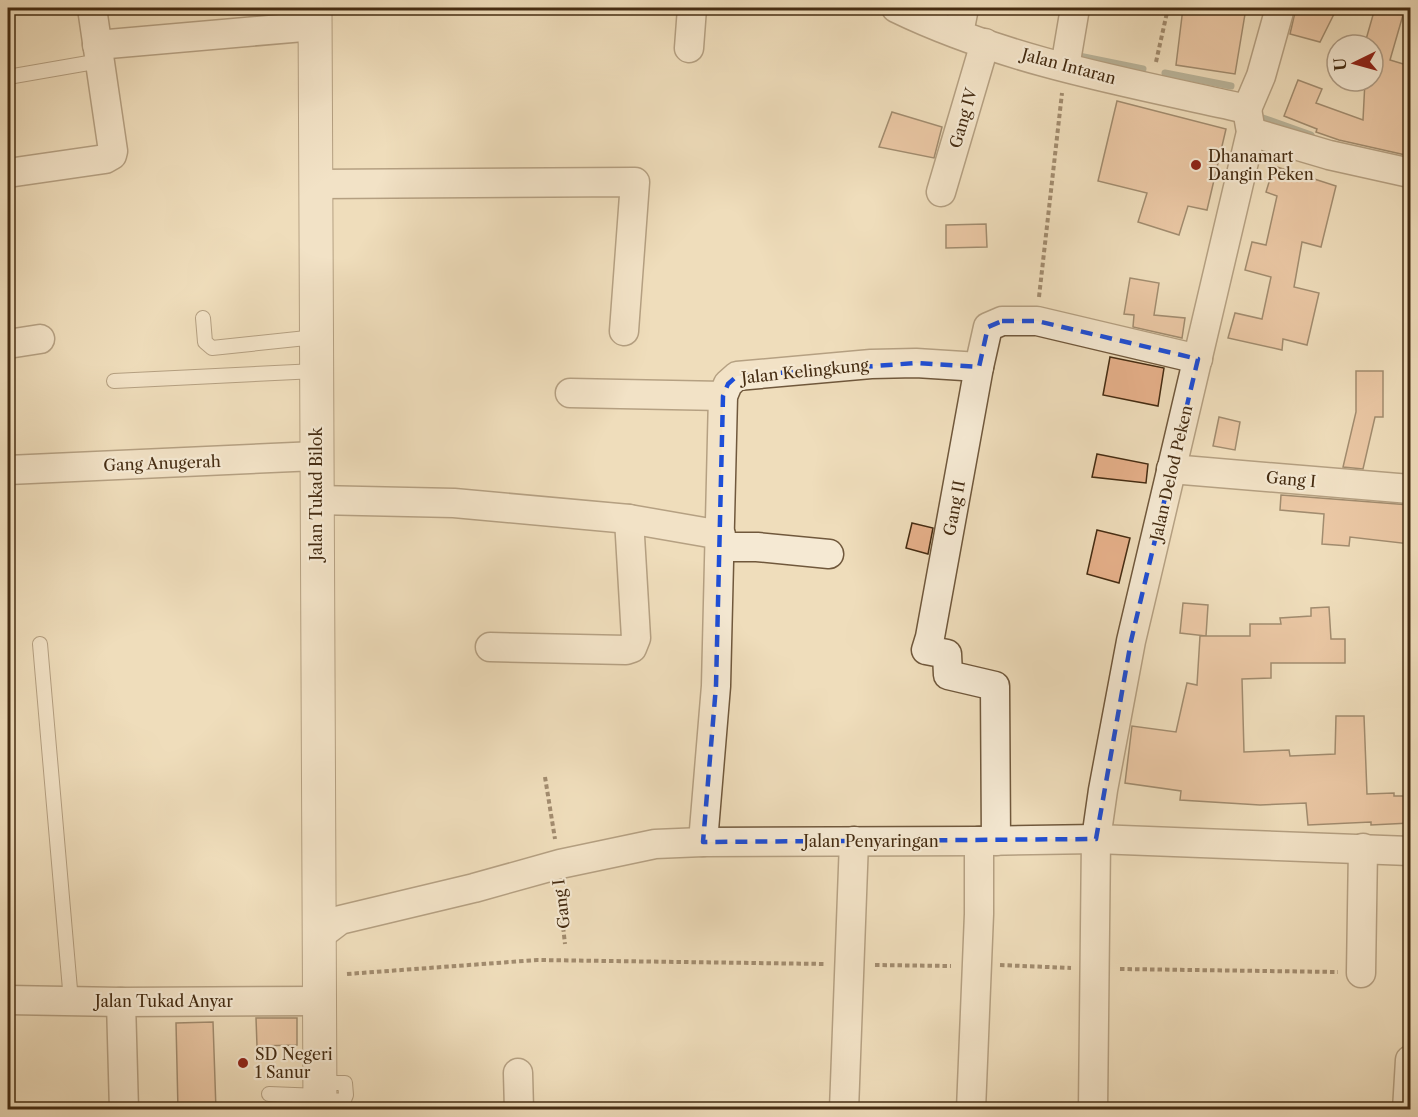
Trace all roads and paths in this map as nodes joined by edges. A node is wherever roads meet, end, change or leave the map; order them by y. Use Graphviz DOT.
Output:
graph roads {
  1 [pos="92,8"];
  2 [pos="692,8"];
  3 [pos="896,8"];
  4 [pos="1075,8"];
  5 [pos="1168,8"];
  6 [pos="1280,8"];
  7 [pos="315,17"];
  8 [pos="970,28"];
  9 [pos="689,48"];
  10 [pos="98,53"];
  11 [pos="1065,67"];
  12 [pos="8,77"];
  13 [pos="1151,87"];
  14 [pos="1249,121"];
  15 [pos="8,173"];
  16 [pos="1410,173"];
  17 [pos="316,184"];
  18 [pos="941,192"];
  19 [pos="203,318"];
  20 [pos="1037,321"];
  21 [pos="624,331"];
  22 [pos="316,337"];
  23 [pos="40,339"];
  24 [pos="8,344"];
  25 [pos="1198,359"];
  26 [pos="979,367"];
  27 [pos="316,371"];
  28 [pos="114,381"];
  29 [pos="570,393"];
  30 [pos="723,396"];
  31 [pos="316,456"];
  32 [pos="1172,469"];
  33 [pos="8,470"];
  34 [pos="1410,489"];
  35 [pos="316,500"];
  36 [pos="629,519"];
  37 [pos="721,541"];
  38 [pos="829,554"];
  39 [pos="40,644"];
  40 [pos="490,647"];
  41 [pos="545,777"];
  42 [pos="1096,838"];
  43 [pos="854,841"];
  44 [pos="988,841"];
  45 [pos="704,842"];
  46 [pos="1363,848"];
  47 [pos="1410,851"];
  48 [pos="558,864"];
  49 [pos="326,922"];
  50 [pos="565,944"];
  51 [pos="849,965"];
  52 [pos="988,966"];
  53 [pos="1095,969"];
  54 [pos="1361,973"];
  55 [pos="320,988"];
  56 [pos="8,1000"];
  57 [pos="71,1000"];
  58 [pos="121,1002"];
  59 [pos="1410,1060"];
  60 [pos="518,1073"];
  61 [pos="269,1094"];
  62 [pos="320,1098"];
  63 [pos="124,1110"];
  64 [pos="519,1110"];
  65 [pos="844,1110"];
  66 [pos="971,1110"];
  67 [pos="1093,1110"];
  68 [pos="1407,1110"];
  1 -- 10 [label="street"];
  2 -- 9 [label="street"];
  3 -- 8 [label="street, Jalan Intaran"];
  4 -- 11 [label="street"];
  5 -- 13 [label="path"];
  6 -- 14 [label="street, Jalan Delod Peken"];
  7 -- 10 [label="street"];
  7 -- 17 [label="street, Jalan Tukad Bilok"];
  8 -- 11 [label="street, Jalan Intaran"];
  8 -- 18 [label="street, Gang IV"];
  10 -- 12 [label="lane"];
  10 -- 15 [label="street"];
  11 -- 13 [label="street, Jalan Intaran"];
  11 -- 20 [label="path"];
  13 -- 14 [label="street, Jalan Intaran"];
  14 -- 16 [label="street, Jalan Intaran"];
  14 -- 25 [label="street, Jalan Delod Peken"];
  17 -- 21 [label="street"];
  17 -- 22 [label="street, Jalan Tukad Bilok"];
  19 -- 22 [label="lane"];
  20 -- 25 [label="street"];
  20 -- 26 [label="street"];
  22 -- 27 [label="street, Jalan Tukad Bilok"];
  23 -- 24 [label="street"];
  25 -- 32 [label="street, Jalan Delod Peken"];
  26 -- 30 [label="street, Jalan Kelingkung"];
  26 -- 44 [label="street, Gang II"];
  27 -- 28 [label="lane"];
  27 -- 31 [label="street, Jalan Tukad Bilok"];
  29 -- 30 [label="street"];
  30 -- 37 [label="street, Jalan Kelingkung"];
  31 -- 33 [label="street, Gang Anugerah"];
  31 -- 35 [label="street, Jalan Tukad Bilok"];
  32 -- 34 [label="street, Gang I"];
  32 -- 42 [label="street, Jalan Delod Peken"];
  35 -- 36 [label="street"];
  35 -- 49 [label="street, Jalan Tukad Bilok"];
  36 -- 37 [label="street"];
  36 -- 40 [label="street"];
  37 -- 38 [label="street"];
  37 -- 45 [label="street, Jalan Kelingkung"];
  39 -- 57 [label="lane"];
  41 -- 48 [label="path, Gang I"];
  42 -- 44 [label="street, Jalan Penyaringan"];
  42 -- 46 [label="street, Jalan Penyaringan"];
  42 -- 53 [label="street, Jalan Delod Peken"];
  43 -- 44 [label="street, Jalan Penyaringan"];
  43 -- 45 [label="street, Jalan Penyaringan"];
  43 -- 51 [label="street"];
  44 -- 52 [label="street"];
  45 -- 48 [label="street, Jalan Penyaringan"];
  46 -- 47 [label="street, Jalan Penyaringan"];
  46 -- 54 [label="street"];
  48 -- 49 [label="street, Jalan Penyaringan"];
  48 -- 50 [label="path, Gang I"];
  49 -- 55 [label="street, Jalan Tukad Bilok"];
  51 -- 52 [label="path"];
  51 -- 55 [label="path"];
  51 -- 65 [label="street"];
  52 -- 53 [label="path"];
  52 -- 66 [label="street"];
  53 -- 54 [label="path"];
  53 -- 67 [label="street, Jalan Delod Peken"];
  55 -- 58 [label="street, Jalan Tukad Anyar"];
  55 -- 62 [label="street, Jalan Tukad Bilok"];
  56 -- 57 [label="street, Jalan Tukad Anyar"];
  57 -- 58 [label="street, Jalan Tukad Anyar"];
  58 -- 63 [label="street"];
  59 -- 68 [label="street"];
  60 -- 64 [label="street"];
  61 -- 62 [label="lane"];
}
